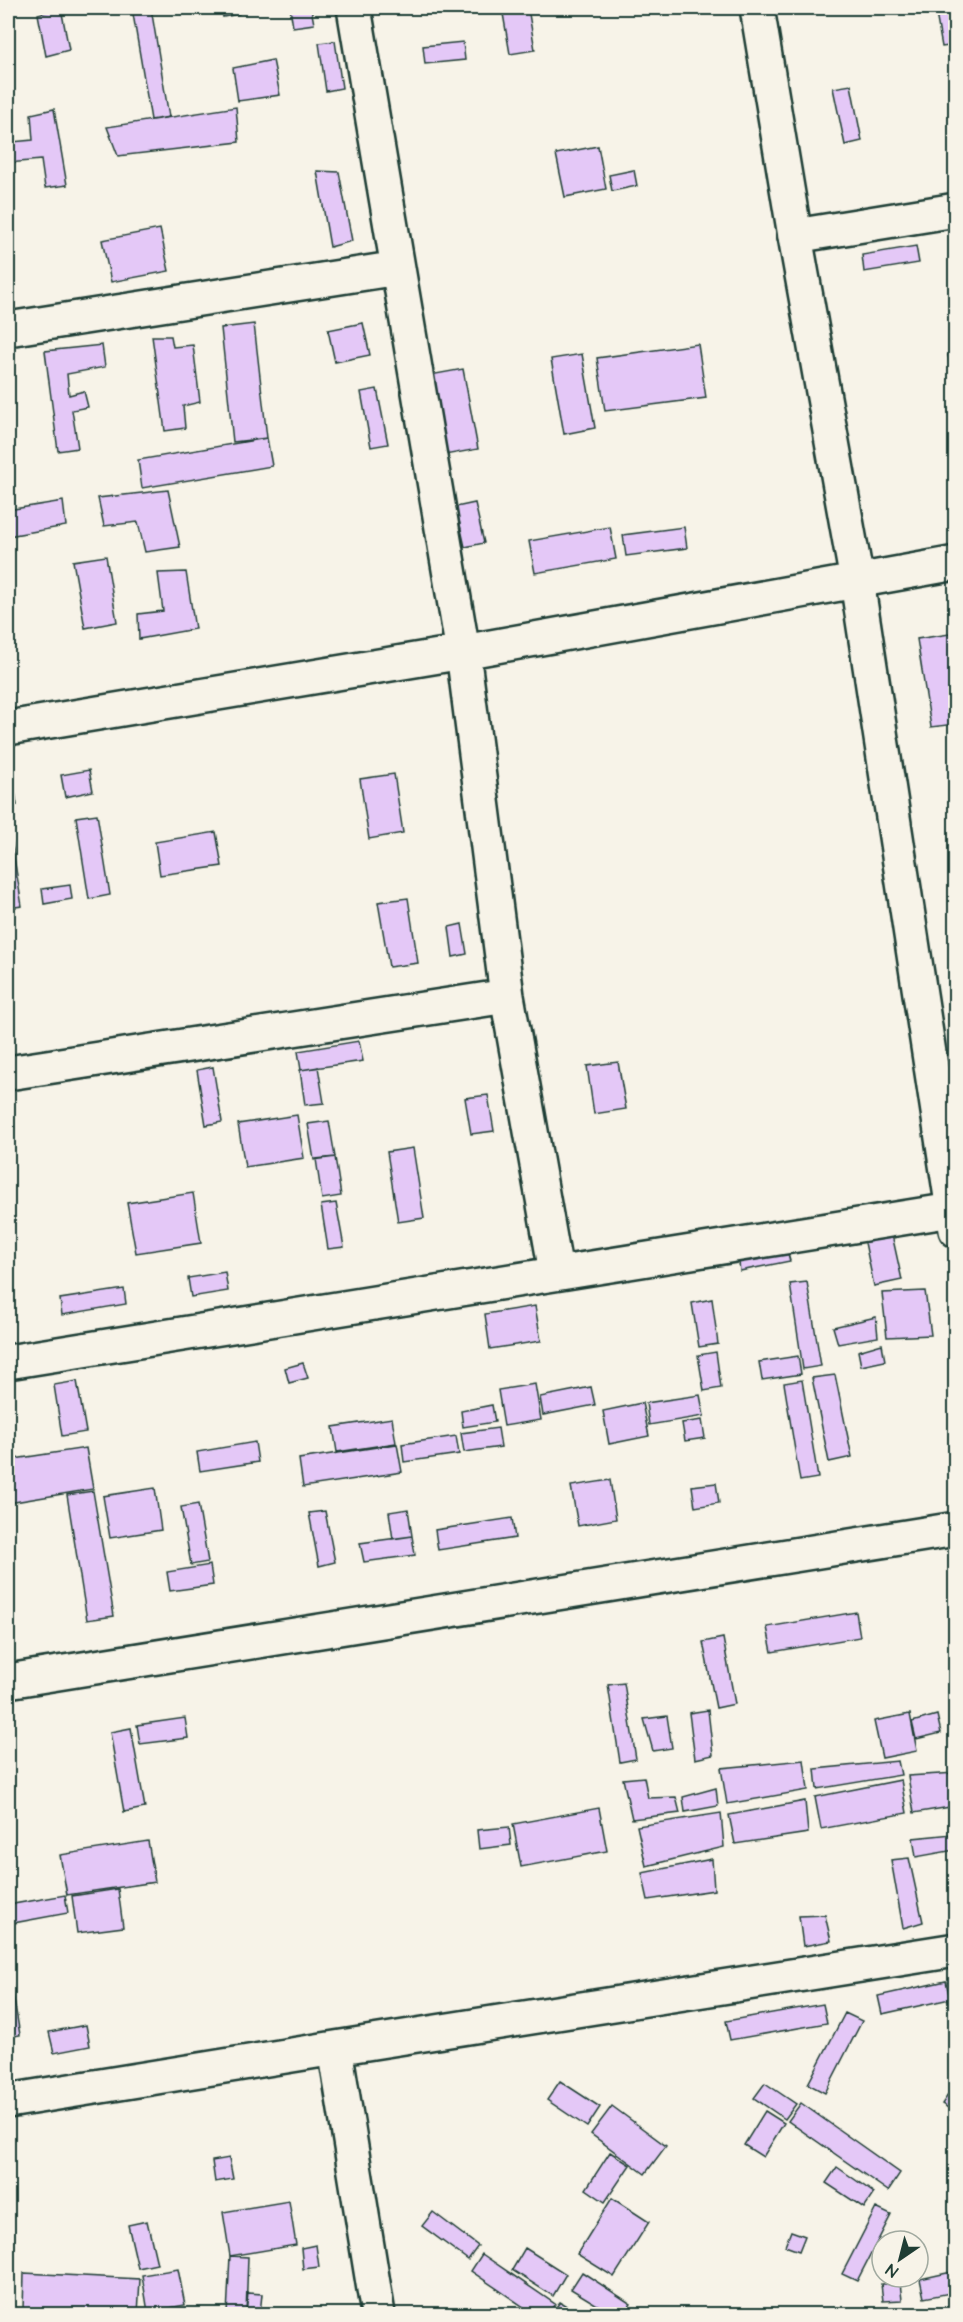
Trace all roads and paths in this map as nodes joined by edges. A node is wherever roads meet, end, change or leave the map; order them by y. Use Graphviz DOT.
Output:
graph roads {
  1 [pos="354,8"];
  2 [pos="757,8"];
  3 [pos="956,210"];
  4 [pos="795,236"];
  5 [pos="398,268"];
  6 [pos="8,329"];
  7 [pos="956,563"];
  8 [pos="857,581"];
  9 [pos="463,652"];
  10 [pos="8,728"];
  11 [pos="507,996"];
  12 [pos="8,1073"];
  13 [pos="954,1220"];
  14 [pos="556,1272"];
  15 [pos="8,1362"];
  16 [pos="956,1529"];
  17 [pos="8,1681"];
  18 [pos="956,1950"];
  19 [pos="334,2048"];
  20 [pos="8,2101"];
  21 [pos="378,2314"];
  1 -- 5 [label="street"];
  2 -- 4 [label="street"];
  3 -- 4 [label="street"];
  4 -- 8 [label="street"];
  5 -- 6 [label="street"];
  5 -- 9 [label="street"];
  7 -- 8 [label="street"];
  8 -- 9 [label="street"];
  8 -- 13 [label="street"];
  9 -- 10 [label="street"];
  9 -- 11 [label="street"];
  11 -- 12 [label="street"];
  11 -- 14 [label="street"];
  13 -- 14 [label="street"];
  14 -- 15 [label="street"];
  16 -- 17 [label="street"];
  18 -- 19 [label="street"];
  19 -- 20 [label="street"];
  19 -- 21 [label="street"];
}
